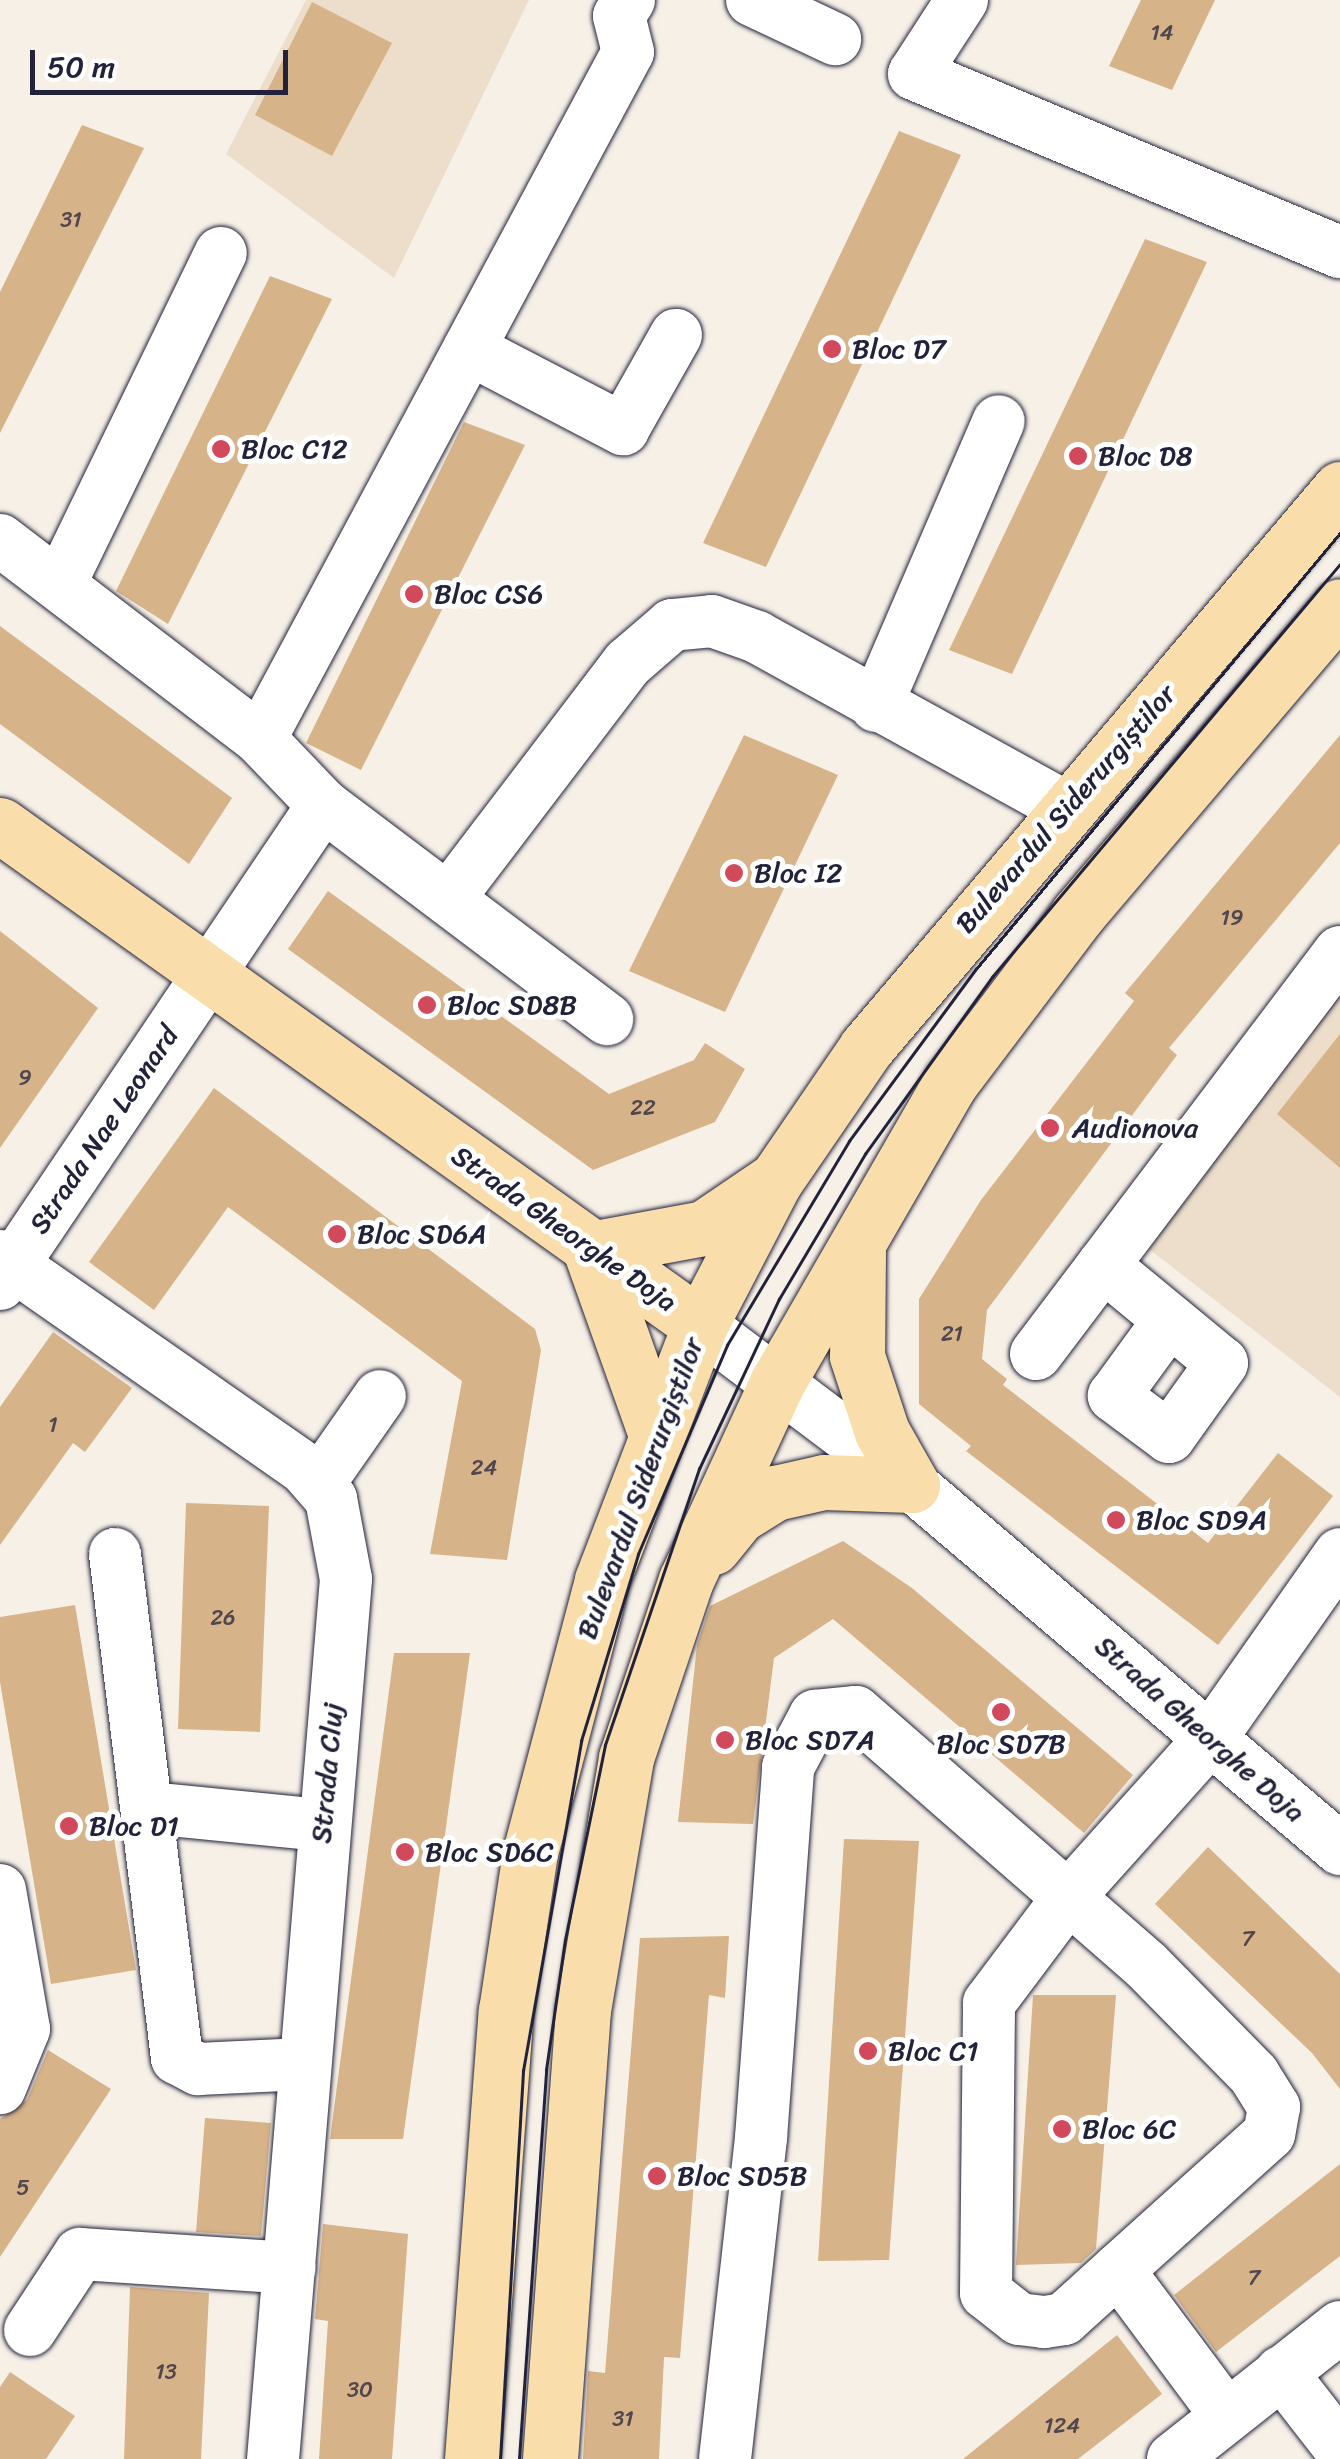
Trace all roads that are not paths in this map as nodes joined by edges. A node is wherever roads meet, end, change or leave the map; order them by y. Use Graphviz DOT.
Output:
graph roads {
  1 [pos="628,0"];
  2 [pos="752,0"];
  3 [pos="962,0"];
  4 [pos="835,39"];
  5 [pos="221,252"];
  6 [pos="1340,252"];
  7 [pos="676,335"];
  8 [pos="469,350"];
  9 [pos="999,420"];
  10 [pos="1340,489"];
  11 [pos="0,540"];
  12 [pos="60,584"];
  13 [pos="1340,606"];
  14 [pos="876,706"];
  15 [pos="260,739"];
  16 [pos="322,805"];
  17 [pos="1068,808"];
  18 [pos="0,825"];
  19 [pos="448,899"];
  20 [pos="1340,952"];
  21 [pos="207,976"];
  22 [pos="608,1019"];
  23 [pos="775,1181"];
  24 [pos="860,1234"];
  25 [pos="590,1249"];
  26 [pos="1102,1265"];
  27 [pos="4,1268"];
  28 [pos="1168,1322"];
  29 [pos="700,1325"];
  30 [pos="1036,1354"];
  31 [pos="777,1383"];
  32 [pos="380,1396"];
  33 [pos="655,1432"];
  34 [pos="318,1483"];
  35 [pos="912,1485"];
  36 [pos="115,1554"];
  37 [pos="1340,1554"];
  38 [pos="686,1580"];
  39 [pos="1210,1739"];
  40 [pos="149,1808"];
  41 [pos="322,1825"];
  42 [pos="1340,1848"];
  43 [pos="0,1890"];
  44 [pos="1070,1895"];
  45 [pos="304,2064"];
  46 [pos="0,2088"];
  47 [pos="290,2268"];
  48 [pos="1118,2270"];
  49 [pos="1340,2328"];
  50 [pos="30,2330"];
  51 [pos="1281,2372"];
  52 [pos="1226,2415"];
  53 [pos="1340,2448"];
  54 [pos="273,2459"];
  55 [pos="472,2459"];
  56 [pos="550,2459"];
  57 [pos="725,2459"];
  58 [pos="1173,2459"];
  1 -- 8 [label="street"];
  2 -- 4 [label="street"];
  3 -- 6 [label="street"];
  5 -- 12 [label="street"];
  7 -- 8 [label="street"];
  8 -- 15 [label="street"];
  9 -- 14 [label="street"];
  10 -- 17 [label="main road, Bulevardul Siderurgiștilor"];
  11 -- 12 [label="street"];
  12 -- 15 [label="street"];
  13 -- 24 [label="main road"];
  14 -- 17 [label="street"];
  14 -- 19 [label="street"];
  15 -- 16 [label="street"];
  16 -- 19 [label="street"];
  16 -- 21 [label="street, Strada Nae Leonard"];
  17 -- 23 [label="main road, Bulevardul Siderurgiștilor"];
  18 -- 21 [label="main road, Strada Gheorghe Doja"];
  19 -- 22 [label="street"];
  20 -- 26 [label="street"];
  21 -- 25 [label="main road, Strada Gheorghe Doja"];
  21 -- 27 [label="street, Strada Nae Leonard"];
  23 -- 25 [label="main road"];
  23 -- 29 [label="main road, Bulevardul Siderurgiștilor"];
  24 -- 31 [label="main road"];
  24 -- 35 [label="main road"];
  25 -- 29 [label="main road, Strada Gheorghe Doja"];
  25 -- 33 [label="main road"];
  26 -- 28 [label="street"];
  26 -- 30 [label="street"];
  27 -- 34 [label="street"];
  29 -- 31 [label="street, Strada Gheorghe Doja"];
  29 -- 33 [label="main road, Bulevardul Siderurgiștilor"];
  31 -- 35 [label="street, Strada Gheorghe Doja"];
  31 -- 38 [label="main road"];
  32 -- 34 [label="street"];
  33 -- 55 [label="main road, Bulevardul Siderurgiștilor"];
  34 -- 41 [label="street, Strada Cluj"];
  35 -- 38 [label="main road"];
  35 -- 39 [label="street, Strada Gheorghe Doja"];
  36 -- 40 [label="street"];
  37 -- 39 [label="street"];
  38 -- 56 [label="main road"];
  39 -- 42 [label="street, Strada Gheorghe Doja"];
  39 -- 44 [label="street"];
  40 -- 41 [label="street"];
  40 -- 45 [label="street"];
  41 -- 45 [label="street, Strada Cluj"];
  43 -- 46 [label="street"];
  44 -- 48 [label="street"];
  44 -- 48 [label="street"];
  44 -- 57 [label="street"];
  45 -- 47 [label="street, Strada Cluj"];
  47 -- 50 [label="street"];
  47 -- 54 [label="street, Strada Cluj"];
  48 -- 52 [label="street"];
  49 -- 51 [label="street"];
  51 -- 52 [label="street"];
  51 -- 53 [label="street"];
  52 -- 58 [label="street"];
}
